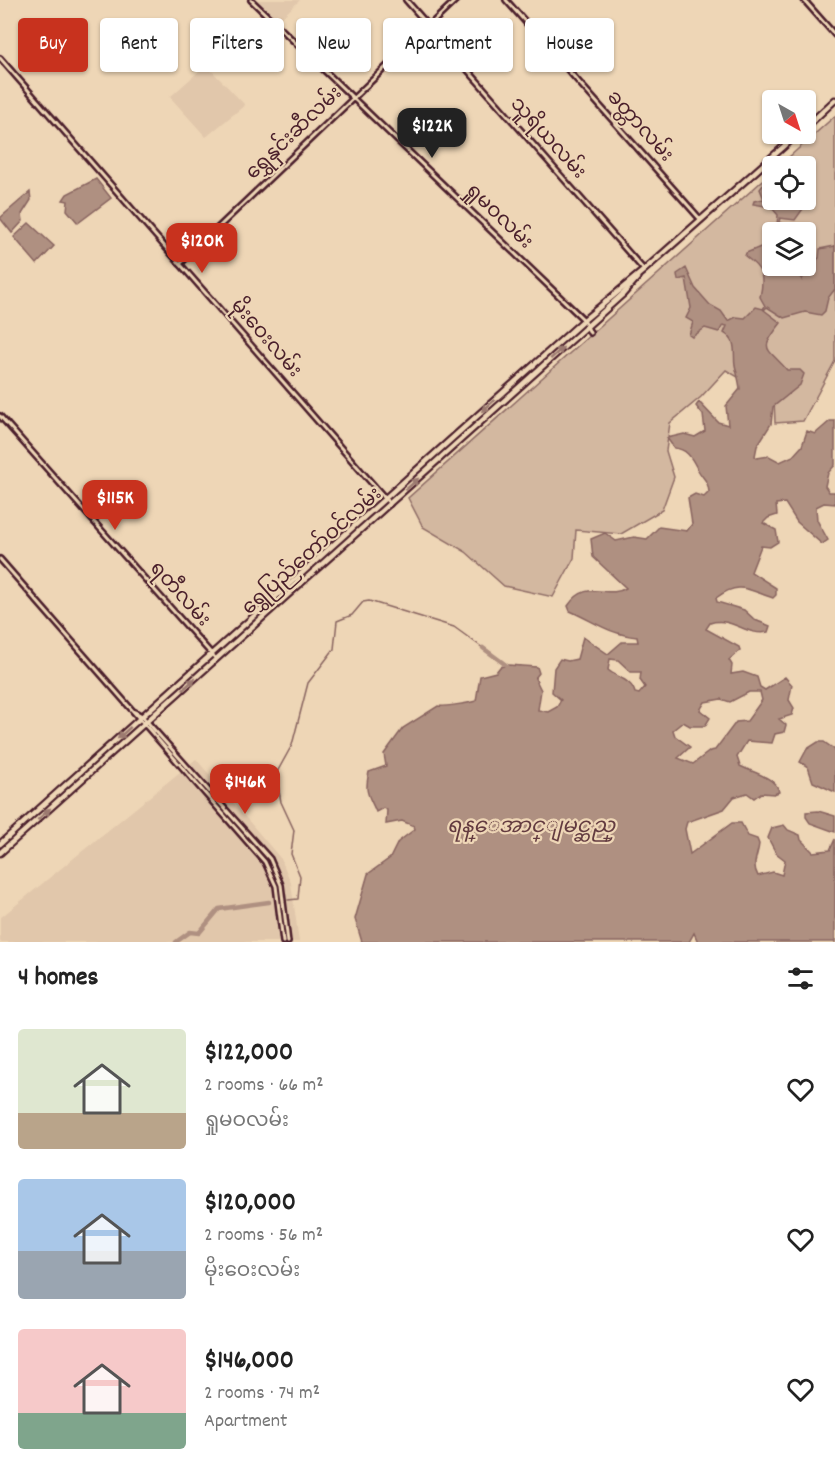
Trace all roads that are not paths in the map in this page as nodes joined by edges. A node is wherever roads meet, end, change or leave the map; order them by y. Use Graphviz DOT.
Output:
graph roads {
  1 [pos="251,0"];
  2 [pos="406,0"];
  3 [pos="456,0"];
  4 [pos="506,0"];
  5 [pos="804,0"];
  6 [pos="421,18"];
  7 [pos="439,18"];
  8 [pos="835,35"];
  9 [pos="0,58"];
  10 [pos="383,71"];
  11 [pos="468,72"];
  12 [pos="355,97"];
  13 [pos="835,100"];
  14 [pos="816,118"];
  15 [pos="787,144"];
  16 [pos="701,220"];
  17 [pos="180,264"];
  18 [pos="643,271"];
  19 [pos="584,320"];
  20 [pos="587,327"];
  21 [pos="590,333"];
  22 [pos="0,416"];
  23 [pos="386,498"];
  24 [pos="390,504"];
  25 [pos="0,559"];
  26 [pos="211,654"];
  27 [pos="216,659"];
  28 [pos="140,718"];
  29 [pos="145,723"];
  30 [pos="0,844"];
  31 [pos="0,853"];
  32 [pos="283,942"];
  33 [pos="288,942"];
  1 -- 12 [label="street, ရှုမဝလမ်း"];
  2 -- 6 [label="street, သူရိယလမ်း"];
  3 -- 7 [label="street, ရွှေနှင်းဆီလမ်း"];
  4 -- 16 [label="street, ခတ္တာလမ်း"];
  5 -- 8 [label="street"];
  9 -- 17 [label="street, မိုးဝေးလမ်း"];
  10 -- 12 [label="street, ရွှေနှင်းဆီလမ်း"];
  11 -- 18 [label="street, သူရိယလမ်း"];
  12 -- 17 [label="street, ရွှေနှင်းဆီလမ်း"];
  12 -- 19 [label="street, ရှုမဝလမ်း"];
  13 -- 14 [label="main road"];
  15 -- 16 [label="main road, ရွှေပြည်တော်ဝင်လမ်း"];
  16 -- 18 [label="main road, ရွှေပြည်တော်ဝင်လမ်း"];
  17 -- 23 [label="street, မိုးဝေးလမ်း"];
  18 -- 19 [label="main road, ရွှေပြည်တော်ဝင်လမ်း"];
  18 -- 20 [label="main road, ရွှေပြည်တော်ဝင်လမ်း"];
  19 -- 20 [label="street, ရှုမဝလမ်း"];
  19 -- 23 [label="main road, ရွှေပြည်တော်ဝင်လမ်း, one-way"];
  20 -- 21 [label="street, ရှုမဝလမ်း"];
  24 -- 20 [label="main road, ရွှေပြည်တော်ဝင်လမ်း, one-way"];
  22 -- 26 [label="street, ရတီလမ်း"];
  23 -- 24 [label="street, မိုးဝေးလမ်း"];
  23 -- 26 [label="main road, ရွှေပြည်တော်ဝင်လမ်း"];
  24 -- 27 [label="main road, ရွှေပြည်တော်ဝင်လမ်း"];
  25 -- 28 [label="street"];
  26 -- 27 [label="street, ရတီလမ်း"];
  26 -- 28 [label="main road, ရွှေပြည်တော်ဝင်လမ်း"];
  29 -- 27 [label="main road, ရွှေပြည်တော်ဝင်လမ်း, one-way"];
  28 -- 29 [label="street"];
  28 -- 30 [label="main road, ရွှေပြည်တော်ဝင်လမ်း, one-way"];
  31 -- 29 [label="main road, ရွှေပြည်တော်ဝင်လမ်း, one-way"];
  29 -- 32 [label="street"];
  29 -- 33 [label="street"];
}
